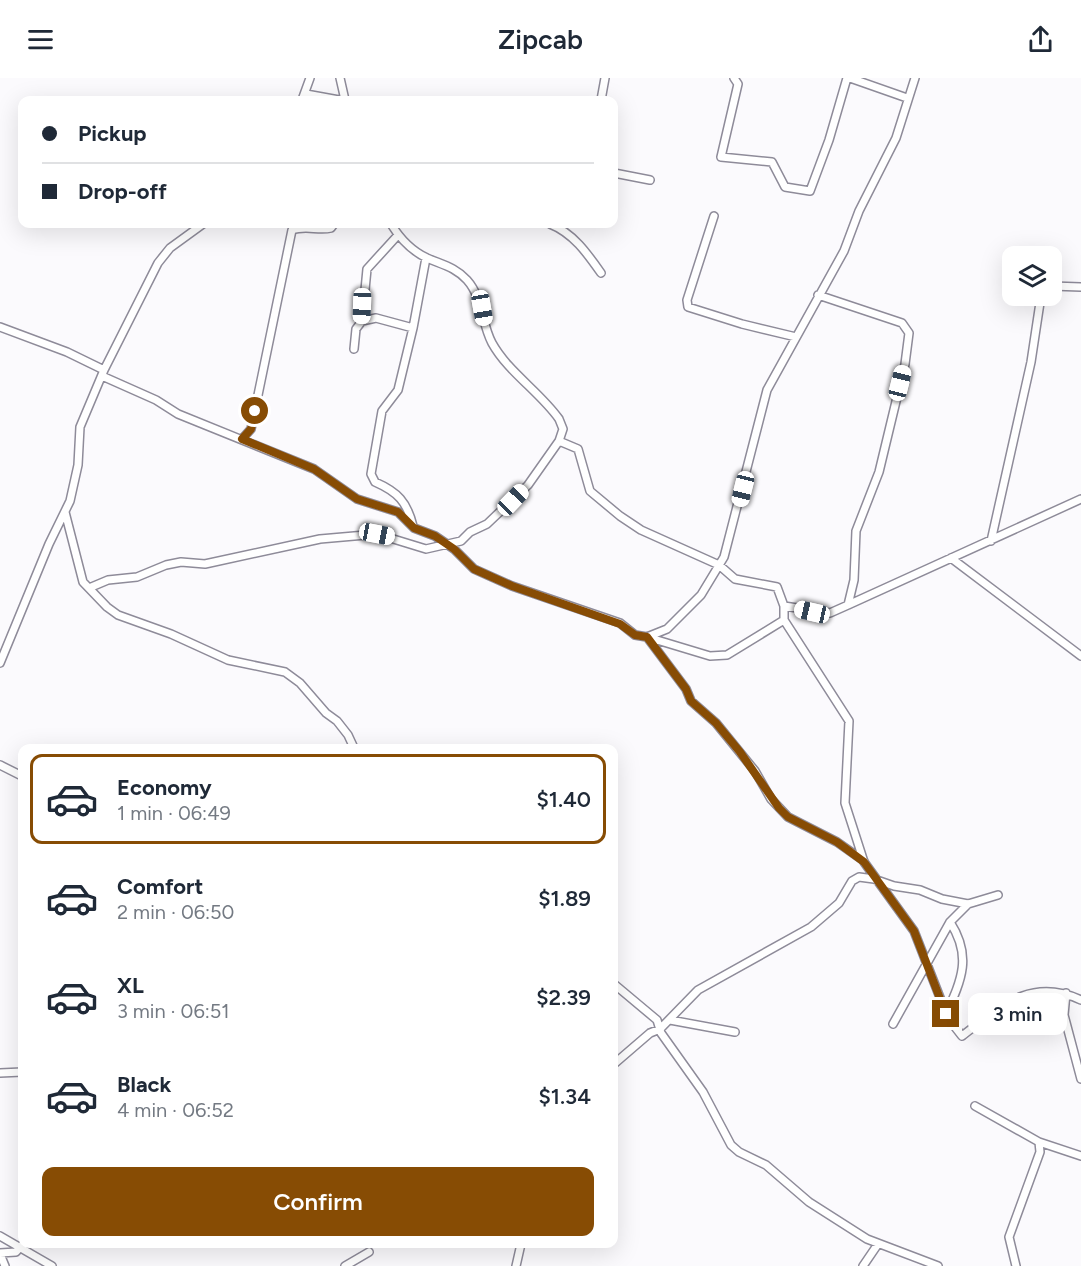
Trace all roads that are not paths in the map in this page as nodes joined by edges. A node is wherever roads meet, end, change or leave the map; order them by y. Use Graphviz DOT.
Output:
graph roads {
  1 [pos="310,78"];
  2 [pos="340,78"];
  3 [pos="605,78"];
  4 [pos="734,78"];
  5 [pos="849,78"];
  6 [pos="915,78"];
  7 [pos="304,96"];
  8 [pos="344,96"];
  9 [pos="602,96"];
  10 [pos="907,98"];
  11 [pos="618,174"];
  12 [pos="650,180"];
  13 [pos="714,216"];
  14 [pos="198,228"];
  15 [pos="304,228"];
  16 [pos="314,228"];
  17 [pos="331,228"];
  18 [pos="394,228"];
  19 [pos="560,228"];
  20 [pos="398,235"];
  21 [pos="426,258"];
  22 [pos="601,273"];
  23 [pos="1062,286"];
  24 [pos="1081,287"];
  25 [pos="818,295"];
  26 [pos="1039,306"];
  27 [pos="362,321"];
  28 [pos="0,327"];
  29 [pos="412,328"];
  30 [pos="796,337"];
  31 [pos="354,349"];
  32 [pos="103,373"];
  33 [pos="242,439"];
  34 [pos="559,441"];
  35 [pos="1081,499"];
  36 [pos="65,512"];
  37 [pos="414,528"];
  38 [pos="991,541"];
  39 [pos="446,544"];
  40 [pos="951,558"];
  41 [pos="719,565"];
  42 [pos="89,588"];
  43 [pos="848,605"];
  44 [pos="784,606"];
  45 [pos="784,620"];
  46 [pos="647,637"];
  47 [pos="1081,656"];
  48 [pos="0,663"];
  49 [pos="352,744"];
  50 [pos="0,765"];
  51 [pos="18,774"];
  52 [pos="864,862"];
  53 [pos="874,879"];
  54 [pos="998,895"];
  55 [pos="968,904"];
  56 [pos="950,922"];
  57 [pos="927,959"];
  58 [pos="618,987"];
  59 [pos="1066,993"];
  60 [pos="1081,1000"];
  61 [pos="946,1014"];
  62 [pos="670,1020"];
  63 [pos="893,1024"];
  64 [pos="660,1029"];
  65 [pos="735,1032"];
  66 [pos="618,1061"];
  67 [pos="18,1072"];
  68 [pos="0,1073"];
  69 [pos="1081,1078"];
  70 [pos="975,1106"];
  71 [pos="1039,1142"];
  72 [pos="1081,1156"];
  73 [pos="0,1236"];
  74 [pos="18,1243"];
  75 [pos="878,1244"];
  76 [pos="19,1248"];
  77 [pos="26,1248"];
  78 [pos="520,1248"];
  79 [pos="369,1252"];
  80 [pos="0,1253"];
  81 [pos="5,1266"];
  82 [pos="52,1266"];
  83 [pos="345,1266"];
  84 [pos="516,1266"];
  85 [pos="864,1266"];
  86 [pos="938,1266"];
  87 [pos="1016,1266"];
  1 -- 7 [label="street"];
  2 -- 8 [label="street"];
  3 -- 9 [label="street"];
  4 -- 5 [label="street"];
  5 -- 10 [label="street"];
  6 -- 10 [label="street"];
  10 -- 25 [label="street"];
  11 -- 12 [label="street"];
  13 -- 30 [label="street"];
  14 -- 32 [label="street"];
  15 -- 33 [label="street"];
  16 -- 17 [label="street"];
  18 -- 20 [label="street"];
  19 -- 22 [label="street"];
  20 -- 21 [label="street"];
  20 -- 27 [label="street"];
  21 -- 29 [label="street"];
  21 -- 34 [label="street"];
  23 -- 24 [label="street"];
  25 -- 30 [label="street"];
  25 -- 43 [label="street"];
  26 -- 38 [label="street"];
  27 -- 29 [label="street"];
  27 -- 31 [label="street"];
  28 -- 32 [label="street"];
  29 -- 37 [label="street"];
  30 -- 41 [label="street"];
  32 -- 33 [label="street"];
  32 -- 36 [label="street"];
  33 -- 37 [label="street"];
  34 -- 39 [label="street"];
  34 -- 41 [label="street"];
  35 -- 38 [label="street"];
  36 -- 42 [label="street"];
  36 -- 48 [label="street"];
  37 -- 39 [label="street"];
  38 -- 40 [label="street"];
  39 -- 42 [label="street"];
  39 -- 46 [label="street"];
  40 -- 43 [label="street"];
  40 -- 47 [label="street"];
  41 -- 44 [label="street"];
  41 -- 46 [label="street"];
  42 -- 49 [label="street"];
  43 -- 44 [label="street"];
  44 -- 45 [label="street"];
  45 -- 46 [label="street"];
  45 -- 52 [label="street"];
  46 -- 52 [label="street"];
  50 -- 51 [label="street"];
  52 -- 53 [label="street"];
  53 -- 55 [label="street"];
  53 -- 57 [label="street"];
  53 -- 62 [label="street"];
  54 -- 55 [label="street"];
  55 -- 56 [label="street"];
  56 -- 57 [label="street"];
  56 -- 61 [label="street"];
  57 -- 61 [label="street"];
  57 -- 63 [label="street"];
  58 -- 64 [label="street"];
  59 -- 60 [label="street"];
  59 -- 61 [label="street"];
  59 -- 69 [label="street"];
  62 -- 64 [label="street"];
  62 -- 65 [label="street"];
  64 -- 66 [label="street"];
  64 -- 75 [label="street"];
  67 -- 68 [label="street"];
  70 -- 71 [label="street"];
  71 -- 72 [label="street"];
  71 -- 87 [label="street"];
  73 -- 74 [label="street"];
  75 -- 85 [label="street"];
  75 -- 86 [label="street"];
  76 -- 80 [label="street"];
  77 -- 82 [label="street"];
  78 -- 84 [label="street"];
  79 -- 83 [label="street"];
  80 -- 81 [label="street"];
}
